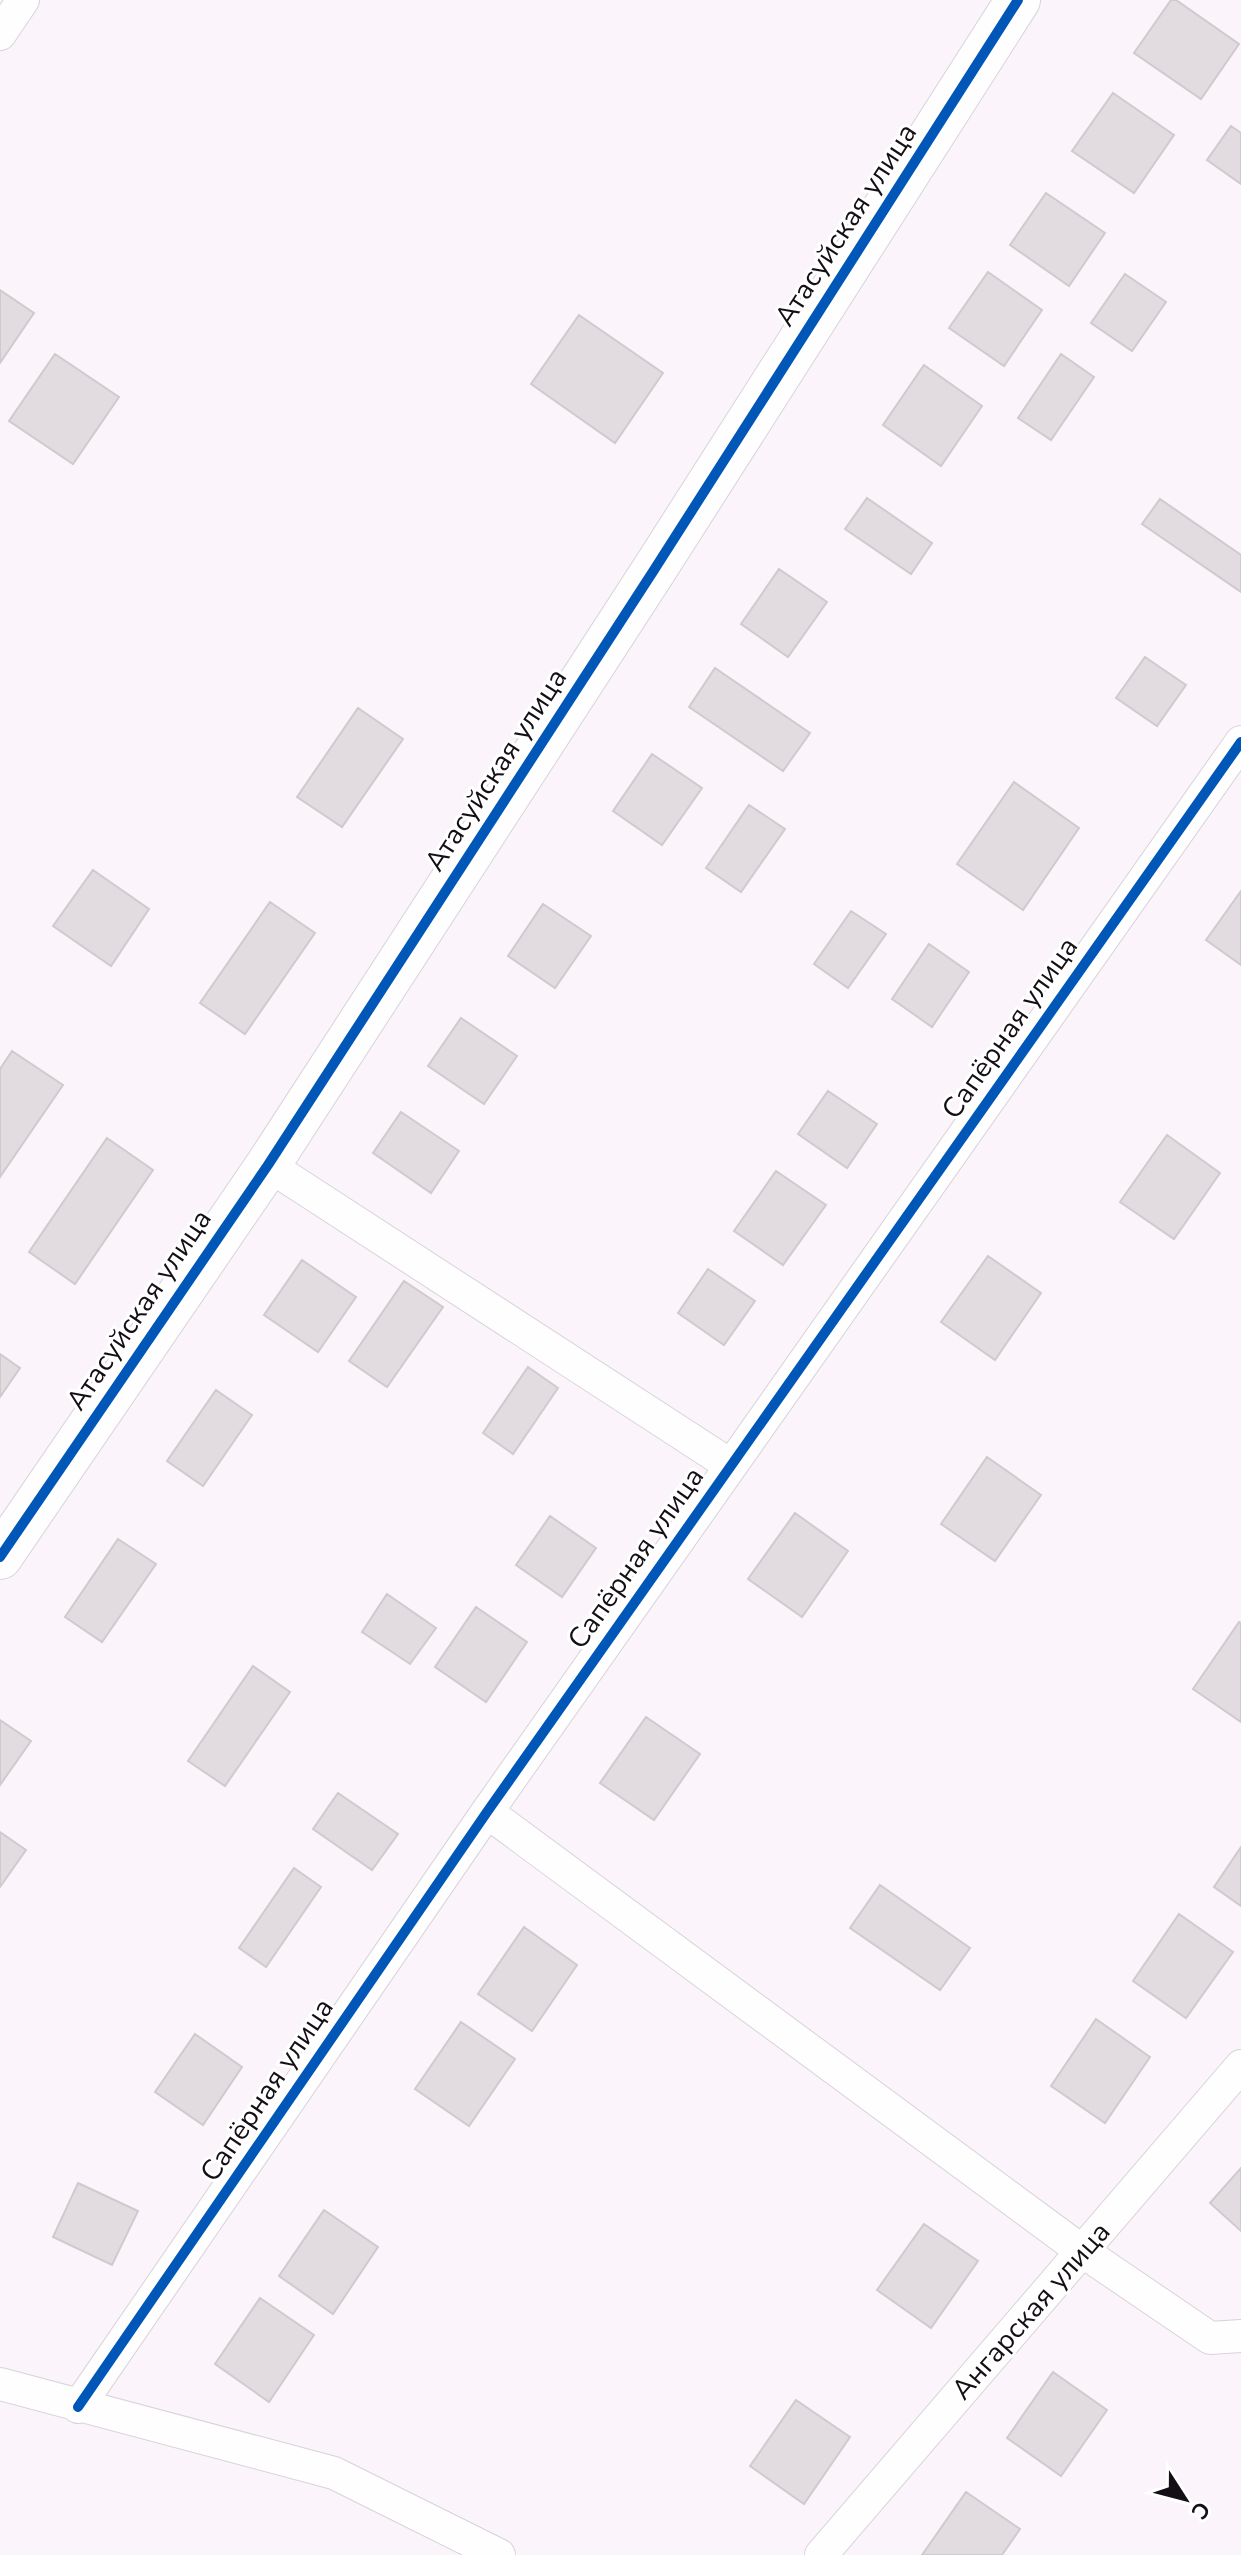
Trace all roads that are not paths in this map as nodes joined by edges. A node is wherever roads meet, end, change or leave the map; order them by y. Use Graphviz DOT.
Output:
graph roads {
  1 [pos="23,0"];
  2 [pos="1018,0"];
  3 [pos="0,34"];
  4 [pos="1241,742"];
  5 [pos="268,1165"];
  6 [pos="730,1465"];
  7 [pos="0,1557"];
  8 [pos="487,1812"];
  9 [pos="1241,2066"];
  10 [pos="1082,2251"];
  11 [pos="1241,2336"];
  12 [pos="0,2384"];
  13 [pos="78,2407"];
  14 [pos="499,2555"];
  15 [pos="821,2555"];
  1 -- 3 [label="street"];
  2 -- 5 [label="street, Атасуйская улица"];
  4 -- 6 [label="street, Сапёрная улица"];
  5 -- 6 [label="street"];
  5 -- 7 [label="street, Атасуйская улица"];
  6 -- 8 [label="street, Сапёрная улица"];
  8 -- 10 [label="street"];
  8 -- 13 [label="street, Сапёрная улица"];
  9 -- 10 [label="street, Ангарская улица"];
  10 -- 11 [label="street"];
  10 -- 15 [label="street, Ангарская улица"];
  12 -- 13 [label="street"];
  13 -- 14 [label="street"];
}
